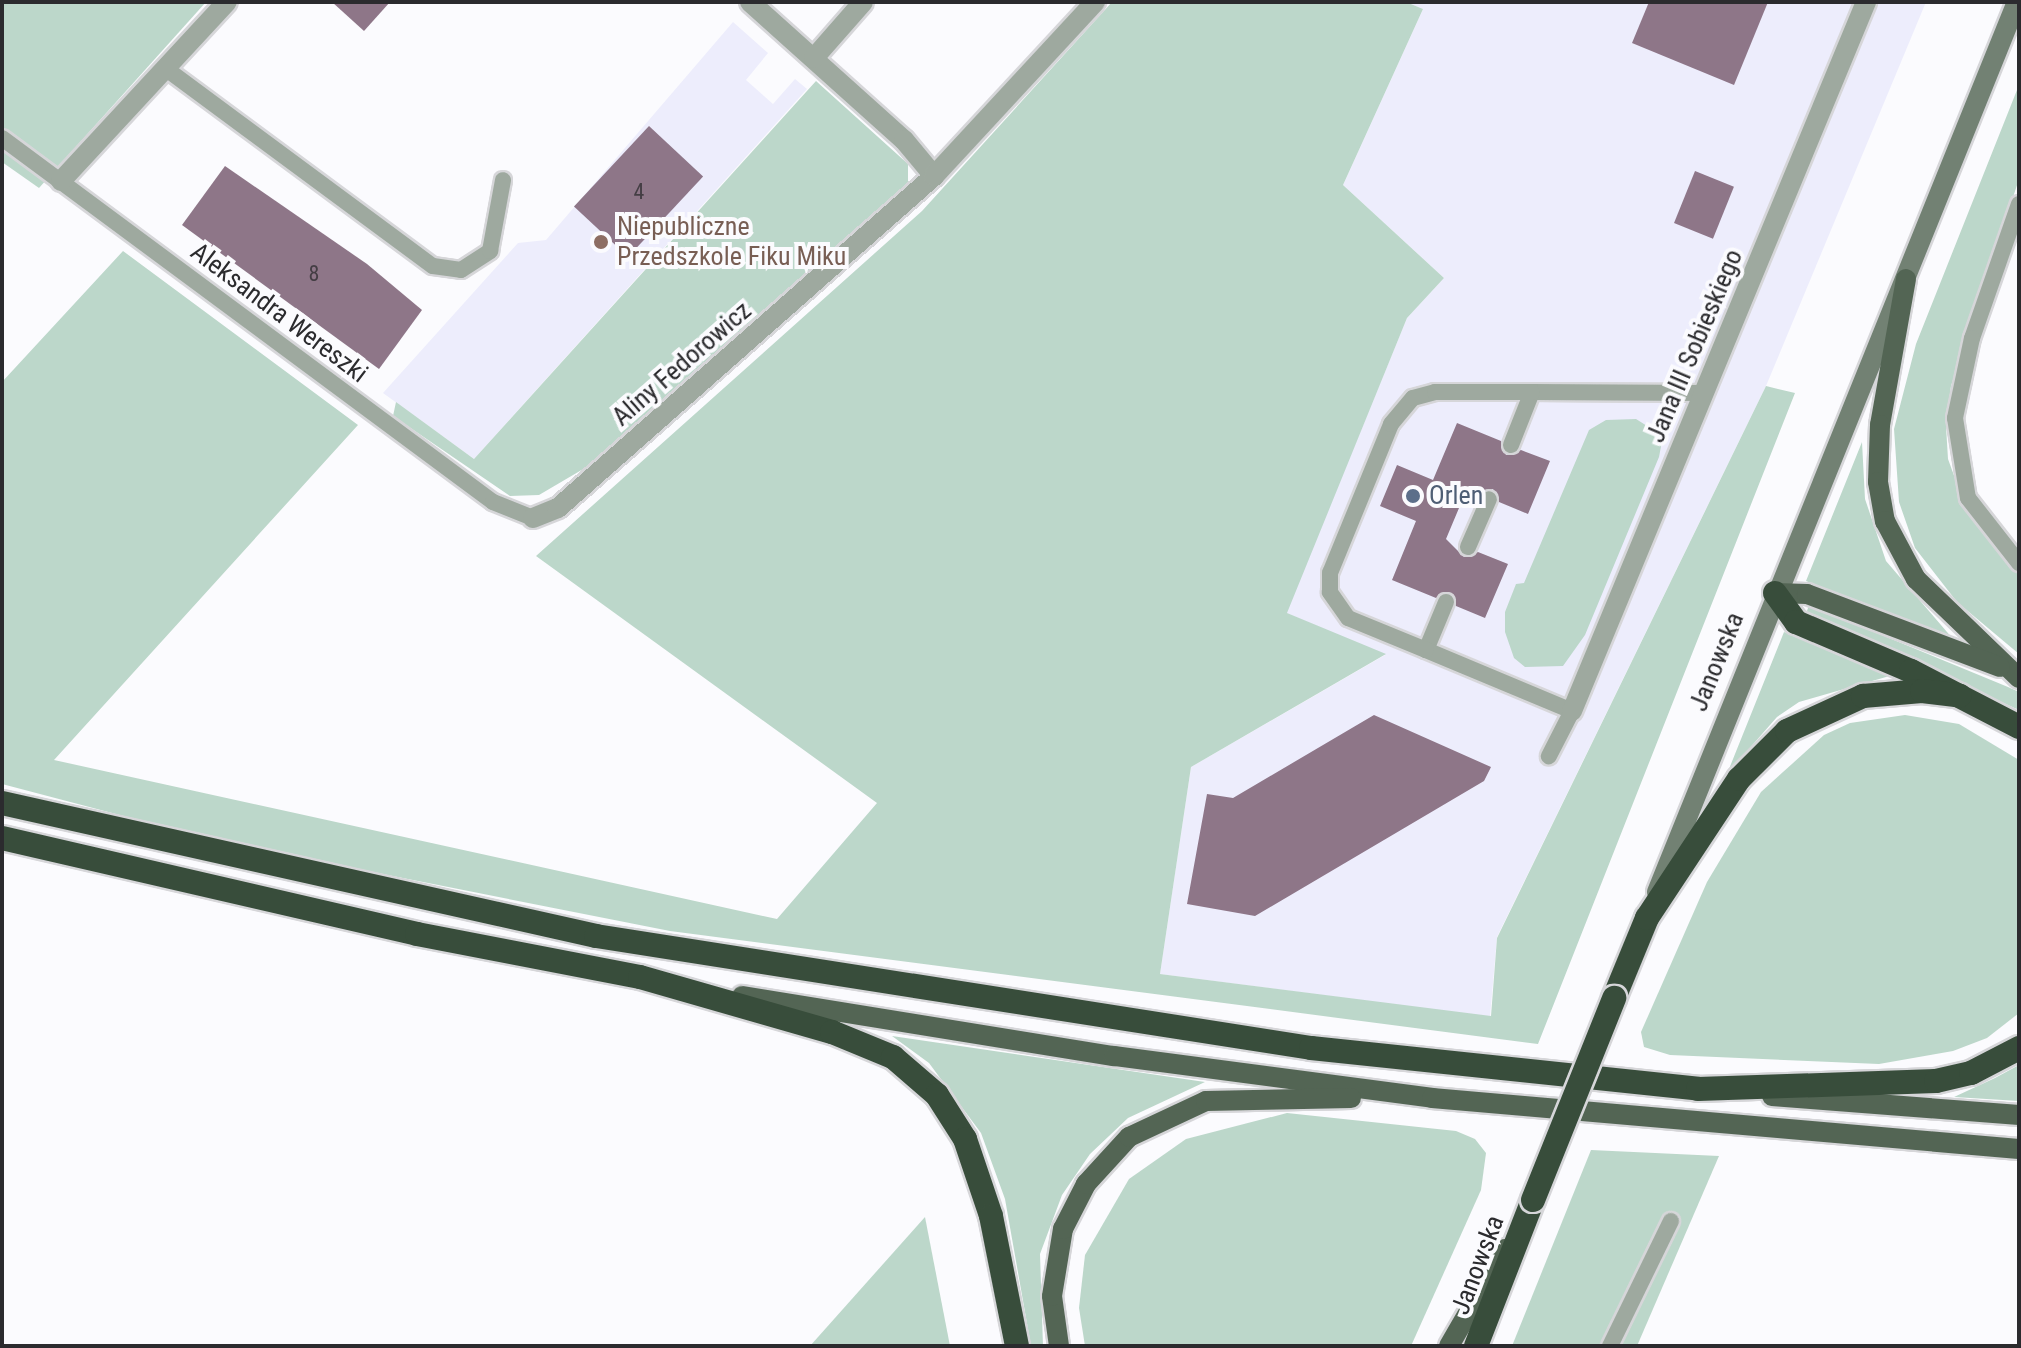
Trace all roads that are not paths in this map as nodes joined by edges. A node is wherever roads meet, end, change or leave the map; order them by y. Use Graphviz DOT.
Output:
graph roads {
  1 [pos="227,2"];
  2 [pos="750,2"];
  3 [pos="863,2"];
  4 [pos="1095,2"];
  5 [pos="1866,2"];
  6 [pos="2017,2"];
  7 [pos="814,58"];
  8 [pos="165,68"];
  9 [pos="2,138"];
  10 [pos="934,176"];
  11 [pos="503,180"];
  12 [pos="61,181"];
  13 [pos="2019,204"];
  14 [pos="1906,279"];
  15 [pos="1532,392"];
  16 [pos="1704,393"];
  17 [pos="1511,445"];
  18 [pos="1489,499"];
  19 [pos="533,518"];
  20 [pos="1468,547"];
  21 [pos="2019,563"];
  22 [pos="1775,593"];
  23 [pos="1446,602"];
  24 [pos="1426,650"];
  25 [pos="2012,673"];
  26 [pos="1960,696"];
  27 [pos="1572,711"];
  28 [pos="2019,727"];
  29 [pos="1549,756"];
  30 [pos="2,803"];
  31 [pos="2,838"];
  32 [pos="1647,918"];
  33 [pos="640,977"];
  34 [pos="2019,1048"];
  35 [pos="1698,1089"];
  36 [pos="1432,1098"];
  37 [pos="2019,1115"];
  38 [pos="2019,1149"];
  39 [pos="1533,1200"];
  40 [pos="1671,1221"];
  41 [pos="1017,1346"];
  42 [pos="1059,1346"];
  43 [pos="1449,1346"];
  44 [pos="1476,1346"];
  45 [pos="1610,1346"];
  1 -- 8 [label="street"];
  2 -- 7 [label="street"];
  3 -- 7 [label="street"];
  4 -- 10 [label="street, Aliny Fedorowicz"];
  5 -- 16 [label="street, Jana III Sobieskiego"];
  6 -- 14 [label="main road, Janowska"];
  7 -- 10 [label="street"];
  8 -- 11 [label="lane"];
  8 -- 12 [label="street"];
  9 -- 12 [label="lane, Aleksandra Wereszki"];
  10 -- 19 [label="street, Aliny Fedorowicz"];
  12 -- 19 [label="lane, Aleksandra Wereszki"];
  13 -- 21 [label="lane"];
  14 -- 22 [label="main road, Janowska"];
  14 -- 25 [label="main road"];
  15 -- 16 [label="lane"];
  15 -- 17 [label="lane"];
  15 -- 24 [label="lane"];
  16 -- 27 [label="street, Jana III Sobieskiego"];
  18 -- 20 [label="lane"];
  22 -- 25 [label="main road"];
  22 -- 26 [label="highway"];
  22 -- 32 [label="main road, Janowska"];
  23 -- 24 [label="lane"];
  24 -- 27 [label="lane"];
  26 -- 28 [label="highway"];
  26 -- 32 [label="highway"];
  27 -- 29 [label="lane"];
  30 -- 35 [label="highway"];
  31 -- 33 [label="highway"];
  32 -- 39 [label="highway, Janowska, bridge"];
  33 -- 36 [label="main road"];
  33 -- 41 [label="highway"];
  34 -- 35 [label="highway"];
  35 -- 37 [label="main road"];
  36 -- 38 [label="main road"];
  36 -- 42 [label="main road"];
  39 -- 43 [label="main road"];
  39 -- 44 [label="highway, Janowska"];
  40 -- 45 [label="lane"];
}
